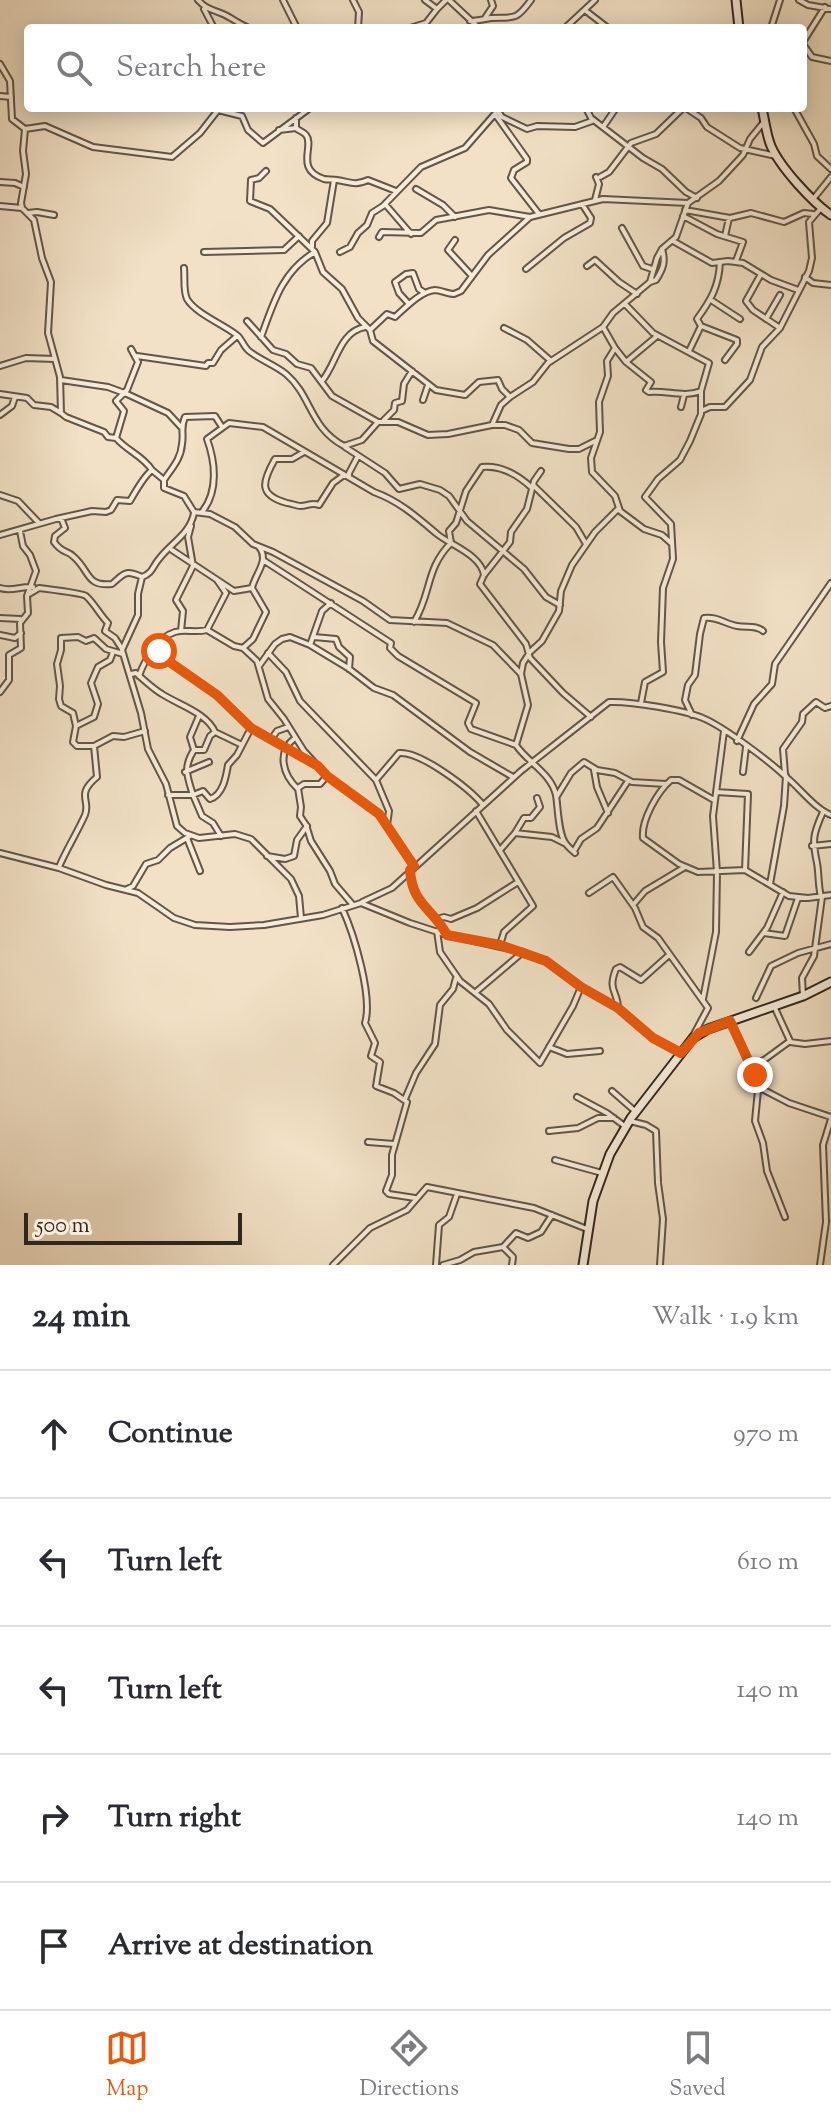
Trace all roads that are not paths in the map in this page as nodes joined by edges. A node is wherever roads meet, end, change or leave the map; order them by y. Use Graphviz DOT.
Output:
graph roads {
  1 [pos="198,0"];
  2 [pos="283,0"];
  3 [pos="353,0"];
  4 [pos="425,0"];
  5 [pos="447,0"];
  6 [pos="491,0"];
  7 [pos="531,0"];
  8 [pos="595,0"];
  9 [pos="736,0"];
  10 [pos="780,0"];
  11 [pos="799,0"];
  12 [pos="204,7"];
  13 [pos="828,8"];
  14 [pos="437,9"];
  15 [pos="586,11"];
  16 [pos="484,19"];
  17 [pos="470,21"];
  18 [pos="212,24"];
  19 [pos="240,24"];
  20 [pos="293,24"];
  21 [pos="359,24"];
  22 [pos="424,24"];
  23 [pos="474,24"];
  24 [pos="570,24"];
  25 [pos="603,24"];
  26 [pos="739,24"];
  27 [pos="772,24"];
  28 [pos="807,37"];
  29 [pos="807,49"];
  30 [pos="831,61"];
  31 [pos="0,64"];
  32 [pos="0,96"];
  33 [pos="11,97"];
  34 [pos="216,112"];
  35 [pos="227,112"];
  36 [pos="239,112"];
  37 [pos="304,112"];
  38 [pos="495,112"];
  39 [pos="497,112"];
  40 [pos="497,112"];
  41 [pos="589,112"];
  42 [pos="613,112"];
  43 [pos="680,112"];
  44 [pos="691,112"];
  45 [pos="764,112"];
  46 [pos="796,112"];
  47 [pos="241,115"];
  48 [pos="296,118"];
  49 [pos="595,121"];
  50 [pos="765,121"];
  51 [pos="603,127"];
  52 [pos="296,128"];
  53 [pos="25,129"];
  54 [pos="279,130"];
  55 [pos="628,145"];
  56 [pos="746,150"];
  57 [pos="776,156"];
  58 [pos="831,169"];
  59 [pos="266,171"];
  60 [pos="831,177"];
  61 [pos="334,180"];
  62 [pos="0,182"];
  63 [pos="24,187"];
  64 [pos="416,189"];
  65 [pos="396,191"];
  66 [pos="697,198"];
  67 [pos="595,200"];
  68 [pos="812,200"];
  69 [pos="688,203"];
  70 [pos="385,204"];
  71 [pos="582,204"];
  72 [pos="0,206"];
  73 [pos="22,208"];
  74 [pos="818,211"];
  75 [pos="28,213"];
  76 [pos="684,213"];
  77 [pos="539,214"];
  78 [pos="54,215"];
  79 [pos="831,215"];
  80 [pos="455,217"];
  81 [pos="530,217"];
  82 [pos="729,218"];
  83 [pos="622,228"];
  84 [pos="411,234"];
  85 [pos="299,236"];
  86 [pos="725,236"];
  87 [pos="379,237"];
  88 [pos="455,240"];
  89 [pos="672,241"];
  90 [pos="662,249"];
  91 [pos="314,251"];
  92 [pos="204,252"];
  93 [pos="340,252"];
  94 [pos="736,261"];
  95 [pos="720,262"];
  96 [pos="587,266"];
  97 [pos="184,268"];
  98 [pos="526,269"];
  99 [pos="652,269"];
  100 [pos="761,274"];
  101 [pos="472,276"];
  102 [pos="805,277"];
  103 [pos="650,282"];
  104 [pos="831,285"];
  105 [pos="798,290"];
  106 [pos="427,294"];
  107 [pos="637,294"];
  108 [pos="780,295"];
  109 [pos="711,300"];
  110 [pos="409,304"];
  111 [pos="625,304"];
  112 [pos="740,319"];
  113 [pos="766,319"];
  114 [pos="247,321"];
  115 [pos="701,326"];
  116 [pos="603,327"];
  117 [pos="367,328"];
  118 [pos="504,328"];
  119 [pos="780,328"];
  120 [pos="237,336"];
  121 [pos="657,336"];
  122 [pos="261,337"];
  123 [pos="615,348"];
  124 [pos="131,349"];
  125 [pos="689,351"];
  126 [pos="137,356"];
  127 [pos="55,359"];
  128 [pos="725,360"];
  129 [pos="551,361"];
  130 [pos="626,362"];
  131 [pos="0,366"];
  132 [pos="412,371"];
  133 [pos="61,380"];
  134 [pos="322,381"];
  135 [pos="428,385"];
  136 [pos="701,391"];
  137 [pos="0,394"];
  138 [pos="124,394"];
  139 [pos="684,395"];
  140 [pos="15,397"];
  141 [pos="510,397"];
  142 [pos="423,400"];
  143 [pos="681,407"];
  144 [pos="701,411"];
  145 [pos="61,413"];
  146 [pos="0,415"];
  147 [pos="380,422"];
  148 [pos="492,425"];
  149 [pos="181,427"];
  150 [pos="222,427"];
  151 [pos="116,438"];
  152 [pos="596,440"];
  153 [pos="344,446"];
  154 [pos="304,452"];
  155 [pos="358,456"];
  156 [pos="152,470"];
  157 [pos="541,471"];
  158 [pos="347,476"];
  159 [pos="164,480"];
  160 [pos="533,487"];
  161 [pos="0,495"];
  162 [pos="618,509"];
  163 [pos="460,510"];
  164 [pos="194,512"];
  165 [pos="202,512"];
  166 [pos="61,518"];
  167 [pos="192,521"];
  168 [pos="39,523"];
  169 [pos="20,530"];
  170 [pos="0,535"];
  171 [pos="451,543"];
  172 [pos="586,544"];
  173 [pos="671,544"];
  174 [pos="259,547"];
  175 [pos="171,549"];
  176 [pos="503,553"];
  177 [pos="263,560"];
  178 [pos="193,566"];
  179 [pos="484,575"];
  180 [pos="213,576"];
  181 [pos="142,577"];
  182 [pos="831,583"];
  183 [pos="30,587"];
  184 [pos="0,588"];
  185 [pos="39,588"];
  186 [pos="252,588"];
  187 [pos="27,596"];
  188 [pos="331,603"];
  189 [pos="560,605"];
  190 [pos="0,618"];
  191 [pos="23,619"];
  192 [pos="414,622"];
  193 [pos="207,630"];
  194 [pos="181,631"];
  195 [pos="763,631"];
  196 [pos="21,633"];
  197 [pos="0,635"];
  198 [pos="314,637"];
  199 [pos="310,645"];
  200 [pos="156,647"];
  201 [pos="243,648"];
  202 [pos="113,652"];
  203 [pos="122,652"];
  204 [pos="268,653"];
  205 [pos="528,654"];
  206 [pos="259,666"];
  207 [pos="349,669"];
  208 [pos="130,674"];
  209 [pos="521,674"];
  210 [pos="139,676"];
  211 [pos="0,692"];
  212 [pos="640,704"];
  213 [pos="831,706"];
  214 [pos="692,715"];
  215 [pos="199,716"];
  216 [pos="591,717"];
  217 [pos="76,726"];
  218 [pos="288,727"];
  219 [pos="251,728"];
  220 [pos="145,731"];
  221 [pos="724,731"];
  222 [pos="215,732"];
  223 [pos="272,738"];
  224 [pos="295,738"];
  225 [pos="737,741"];
  226 [pos="242,745"];
  227 [pos="516,745"];
  228 [pos="94,746"];
  229 [pos="285,746"];
  230 [pos="746,747"];
  231 [pos="194,750"];
  232 [pos="532,761"];
  233 [pos="209,762"];
  234 [pos="318,766"];
  235 [pos="594,768"];
  236 [pos="185,772"];
  237 [pos="743,772"];
  238 [pos="327,776"];
  239 [pos="786,776"];
  240 [pos="513,777"];
  241 [pos="376,780"];
  242 [pos="628,780"];
  243 [pos="666,784"];
  244 [pos="298,789"];
  245 [pos="716,792"];
  246 [pos="168,795"];
  247 [pos="193,795"];
  248 [pos="557,796"];
  249 [pos="537,798"];
  250 [pos="714,800"];
  251 [pos="483,805"];
  252 [pos="476,811"];
  253 [pos="823,812"];
  254 [pos="608,813"];
  255 [pos="831,815"];
  256 [pos="386,823"];
  257 [pos="307,826"];
  258 [pos="515,833"];
  259 [pos="221,836"];
  260 [pos="189,837"];
  261 [pos="566,844"];
  262 [pos="831,844"];
  263 [pos="812,846"];
  264 [pos="501,849"];
  265 [pos="0,853"];
  266 [pos="266,856"];
  267 [pos="685,867"];
  268 [pos="59,868"];
  269 [pos="412,868"];
  270 [pos="745,870"];
  271 [pos="200,871"];
  272 [pos="717,872"];
  273 [pos="518,882"];
  274 [pos="770,884"];
  275 [pos="127,889"];
  276 [pos="783,892"];
  277 [pos="589,893"];
  278 [pos="831,895"];
  279 [pos="822,897"];
  280 [pos="799,898"];
  281 [pos="361,903"];
  282 [pos="353,905"];
  283 [pos="633,905"];
  284 [pos="342,908"];
  285 [pos="301,918"];
  286 [pos="437,919"];
  287 [pos="437,931"];
  288 [pos="764,933"];
  289 [pos="447,935"];
  290 [pos="831,944"];
  291 [pos="500,945"];
  292 [pos="815,949"];
  293 [pos="523,952"];
  294 [pos="749,952"];
  295 [pos="669,955"];
  296 [pos="456,976"];
  297 [pos="831,982"];
  298 [pos="581,987"];
  299 [pos="477,993"];
  300 [pos="803,996"];
  301 [pos="756,998"];
  302 [pos="703,999"];
  303 [pos="774,1006"];
  304 [pos="618,1008"];
  305 [pos="730,1021"];
  306 [pos="693,1038"];
  307 [pos="831,1041"];
  308 [pos="790,1042"];
  309 [pos="549,1047"];
  310 [pos="600,1051"];
  311 [pos="681,1053"];
  312 [pos="751,1065"];
  313 [pos="758,1087"];
  314 [pos="612,1091"];
  315 [pos="577,1097"];
  316 [pos="405,1100"];
  317 [pos="636,1112"];
  318 [pos="614,1118"];
  319 [pos="831,1118"];
  320 [pos="628,1124"];
  321 [pos="549,1131"];
  322 [pos="368,1142"];
  323 [pos="394,1144"];
  324 [pos="555,1160"];
  325 [pos="602,1173"];
  326 [pos="831,1188"];
  327 [pos="824,1189"];
  328 [pos="457,1194"];
  329 [pos="415,1198"];
  330 [pos="552,1215"];
  331 [pos="785,1217"];
  332 [pos="587,1229"];
  333 [pos="503,1247"];
  334 [pos="333,1265"];
  335 [pos="436,1265"];
  336 [pos="443,1265"];
  337 [pos="512,1265"];
  338 [pos="583,1265"];
  339 [pos="660,1265"];
  340 [pos="820,1265"];
  1 -- 12 [label="street"];
  2 -- 20 [label="street"];
  3 -- 21 [label="street"];
  4 -- 14 [label="street"];
  5 -- 14 [label="street"];
  5 -- 17 [label="street"];
  6 -- 16 [label="street"];
  7 -- 16 [label="street"];
  8 -- 15 [label="street"];
  9 -- 26 [label="main road"];
  10 -- 27 [label="street"];
  11 -- 13 [label="street"];
  12 -- 18 [label="street"];
  12 -- 19 [label="street"];
  13 -- 28 [label="street"];
  14 -- 22 [label="street"];
  15 -- 24 [label="street"];
  15 -- 25 [label="street"];
  16 -- 17 [label="street"];
  17 -- 23 [label="street"];
  29 -- 30 [label="street"];
  31 -- 33 [label="street"];
  32 -- 33 [label="street"];
  33 -- 53 [label="street"];
  34 -- 53 [label="street"];
  35 -- 47 [label="street"];
  36 -- 47 [label="street"];
  37 -- 48 [label="street"];
  38 -- 65 [label="street"];
  39 -- 49 [label="street"];
  40 -- 77 [label="street"];
  41 -- 49 [label="street"];
  42 -- 51 [label="street"];
  43 -- 55 [label="street"];
  44 -- 56 [label="street"];
  45 -- 50 [label="main road"];
  46 -- 58 [label="street"];
  47 -- 54 [label="street"];
  48 -- 52 [label="street"];
  48 -- 54 [label="street"];
  49 -- 51 [label="street"];
  50 -- 56 [label="street"];
  50 -- 57 [label="main road"];
  51 -- 55 [label="street"];
  52 -- 54 [label="street"];
  52 -- 61 [label="street"];
  53 -- 63 [label="street"];
  55 -- 66 [label="street"];
  55 -- 67 [label="street"];
  56 -- 57 [label="street"];
  56 -- 66 [label="street"];
  57 -- 68 [label="main road"];
  59 -- 85 [label="street"];
  60 -- 68 [label="street"];
  61 -- 65 [label="street"];
  61 -- 91 [label="street"];
  62 -- 63 [label="street"];
  63 -- 73 [label="street"];
  64 -- 80 [label="street"];
  65 -- 70 [label="street"];
  66 -- 69 [label="street"];
  67 -- 69 [label="street"];
  67 -- 71 [label="street"];
  68 -- 74 [label="main road"];
  69 -- 76 [label="street"];
  70 -- 84 [label="street"];
  70 -- 93 [label="street"];
  71 -- 77 [label="street"];
  71 -- 98 [label="street"];
  72 -- 73 [label="street"];
  73 -- 75 [label="street"];
  74 -- 79 [label="main road"];
  74 -- 82 [label="street"];
  74 -- 102 [label="street"];
  75 -- 78 [label="street"];
  75 -- 127 [label="street"];
  76 -- 82 [label="street"];
  76 -- 86 [label="street"];
  76 -- 89 [label="street"];
  77 -- 81 [label="street"];
  80 -- 81 [label="street"];
  80 -- 84 [label="street"];
  81 -- 101 [label="street"];
  82 -- 86 [label="street"];
  83 -- 99 [label="street"];
  84 -- 87 [label="street"];
  85 -- 91 [label="street"];
  85 -- 92 [label="street"];
  86 -- 94 [label="street"];
  88 -- 101 [label="street"];
  89 -- 90 [label="street"];
  89 -- 95 [label="street"];
  90 -- 99 [label="street"];
  90 -- 103 [label="street"];
  91 -- 117 [label="street"];
  91 -- 122 [label="street"];
  94 -- 95 [label="street"];
  94 -- 100 [label="street"];
  95 -- 109 [label="street"];
  96 -- 107 [label="street"];
  97 -- 120 [label="street"];
  99 -- 103 [label="street"];
  100 -- 105 [label="street"];
  100 -- 113 [label="street"];
  101 -- 106 [label="street"];
  102 -- 104 [label="street"];
  102 -- 105 [label="street"];
  103 -- 107 [label="street"];
  105 -- 119 [label="street"];
  106 -- 110 [label="street"];
  106 -- 110 [label="street"];
  107 -- 111 [label="street"];
  108 -- 113 [label="street"];
  109 -- 112 [label="street"];
  109 -- 115 [label="street"];
  110 -- 117 [label="street"];
  111 -- 116 [label="street"];
  111 -- 121 [label="street"];
  113 -- 119 [label="street"];
  114 -- 122 [label="street"];
  115 -- 125 [label="street"];
  115 -- 128 [label="street"];
  116 -- 123 [label="street"];
  116 -- 129 [label="street"];
  117 -- 132 [label="street"];
  117 -- 134 [label="street"];
  118 -- 129 [label="street"];
  119 -- 144 [label="street"];
  120 -- 126 [label="street"];
  120 -- 153 [label="street"];
  121 -- 125 [label="street"];
  121 -- 130 [label="street"];
  122 -- 134 [label="street"];
  123 -- 130 [label="street"];
  123 -- 152 [label="street"];
  124 -- 126 [label="street"];
  125 -- 136 [label="street"];
  126 -- 138 [label="street"];
  127 -- 131 [label="street"];
  127 -- 133 [label="street"];
  129 -- 141 [label="street"];
  130 -- 139 [label="street"];
  132 -- 135 [label="street"];
  132 -- 147 [label="street"];
  133 -- 138 [label="street"];
  133 -- 145 [label="street"];
  134 -- 147 [label="street"];
  135 -- 141 [label="street"];
  135 -- 142 [label="street"];
  136 -- 139 [label="street"];
  136 -- 144 [label="street"];
  137 -- 140 [label="street"];
  138 -- 149 [label="street"];
  138 -- 151 [label="street"];
  139 -- 143 [label="street"];
  140 -- 145 [label="street"];
  140 -- 146 [label="street"];
  141 -- 148 [label="street"];
  144 -- 173 [label="street"];
  145 -- 151 [label="street"];
  147 -- 148 [label="street"];
  147 -- 153 [label="street"];
  148 -- 152 [label="street"];
  149 -- 150 [label="street"];
  149 -- 159 [label="street"];
  150 -- 154 [label="street"];
  150 -- 165 [label="street"];
  151 -- 156 [label="street"];
  152 -- 162 [label="street"];
  153 -- 155 [label="street"];
  154 -- 158 [label="street"];
  154 -- 158 [label="street"];
  155 -- 158 [label="street"];
  155 -- 163 [label="street"];
  156 -- 159 [label="street"];
  156 -- 166 [label="street"];
  157 -- 160 [label="street"];
  158 -- 171 [label="street"];
  159 -- 164 [label="street"];
  160 -- 163 [label="street"];
  160 -- 172 [label="street"];
  160 -- 176 [label="street"];
  161 -- 168 [label="street"];
  162 -- 172 [label="street"];
  162 -- 173 [label="street"];
  163 -- 171 [label="street"];
  163 -- 176 [label="street"];
  164 -- 165 [label="street"];
  164 -- 167 [label="street"];
  165 -- 174 [label="street"];
  166 -- 168 [label="street"];
  166 -- 181 [label="street"];
  167 -- 175 [label="street"];
  167 -- 178 [label="street"];
  168 -- 169 [label="street"];
  169 -- 170 [label="street"];
  169 -- 183 [label="street"];
  171 -- 179 [label="street"];
  171 -- 192 [label="street"];
  172 -- 189 [label="street"];
  173 -- 212 [label="street"];
  174 -- 177 [label="street"];
  174 -- 192 [label="street"];
  175 -- 178 [label="street"];
  175 -- 181 [label="street"];
  176 -- 179 [label="street"];
  176 -- 189 [label="street"];
  177 -- 186 [label="street"];
  177 -- 188 [label="street"];
  178 -- 180 [label="street"];
  178 -- 194 [label="street"];
  179 -- 205 [label="street"];
  180 -- 186 [label="street"];
  180 -- 193 [label="street"];
  181 -- 203 [label="street"];
  182 -- 225 [label="street"];
  183 -- 184 [label="street"];
  183 -- 185 [label="street"];
  183 -- 187 [label="street"];
  185 -- 187 [label="street"];
  185 -- 203 [label="street"];
  186 -- 201 [label="street"];
  187 -- 191 [label="street"];
  188 -- 198 [label="street"];
  188 -- 227 [label="street"];
  189 -- 205 [label="street"];
  190 -- 191 [label="street"];
  191 -- 196 [label="street"];
  192 -- 209 [label="street"];
  193 -- 194 [label="street"];
  193 -- 201 [label="street"];
  194 -- 200 [label="street"];
  195 -- 214 [label="street"];
  196 -- 197 [label="street"];
  196 -- 211 [label="street"];
  198 -- 199 [label="street"];
  198 -- 207 [label="street"];
  199 -- 204 [label="street"];
  199 -- 207 [label="street"];
  200 -- 210 [label="street"];
  200 -- 219 [label="street"];
  201 -- 206 [label="street"];
  202 -- 203 [label="street"];
  202 -- 217 [label="street"];
  202 -- 217 [label="street"];
  203 -- 208 [label="street"];
  204 -- 206 [label="street"];
  204 -- 241 [label="street"];
  205 -- 209 [label="street"];
  205 -- 216 [label="street"];
  206 -- 218 [label="street"];
  207 -- 240 [label="street"];
  208 -- 210 [label="street"];
  208 -- 220 [label="street"];
  209 -- 227 [label="street"];
  210 -- 215 [label="street"];
  212 -- 214 [label="street"];
  212 -- 216 [label="street"];
  213 -- 239 [label="street"];
  214 -- 221 [label="street"];
  215 -- 222 [label="street"];
  215 -- 231 [label="street"];
  216 -- 232 [label="street"];
  217 -- 228 [label="street"];
  218 -- 223 [label="street"];
  218 -- 224 [label="street"];
  219 -- 223 [label="street"];
  219 -- 226 [label="street"];
  220 -- 228 [label="street"];
  220 -- 246 [label="street"];
  221 -- 225 [label="street"];
  221 -- 245 [label="street"];
  222 -- 226 [label="street"];
  222 -- 231 [label="street"];
  223 -- 229 [label="street"];
  224 -- 229 [label="street"];
  224 -- 234 [label="street"];
  225 -- 230 [label="street"];
  226 -- 247 [label="street"];
  227 -- 232 [label="street"];
  228 -- 268 [label="street"];
  229 -- 234 [label="street"];
  229 -- 244 [label="street"];
  230 -- 237 [label="street"];
  230 -- 239 [label="street"];
  231 -- 236 [label="street"];
  232 -- 240 [label="street"];
  232 -- 248 [label="street"];
  233 -- 236 [label="street"];
  234 -- 238 [label="street"];
  235 -- 242 [label="street"];
  235 -- 248 [label="street"];
  235 -- 254 [label="street"];
  236 -- 247 [label="street"];
  238 -- 244 [label="street"];
  238 -- 256 [label="street"];
  239 -- 253 [label="street"];
  239 -- 274 [label="street"];
  240 -- 251 [label="street"];
  241 -- 251 [label="street"];
  241 -- 256 [label="street"];
  242 -- 243 [label="street"];
  242 -- 254 [label="street"];
  243 -- 250 [label="street"];
  243 -- 267 [label="street"];
  244 -- 257 [label="street"];
  245 -- 250 [label="street"];
  245 -- 270 [label="street"];
  246 -- 247 [label="street"];
  246 -- 260 [label="street"];
  247 -- 259 [label="street"];
  248 -- 261 [label="street"];
  249 -- 258 [label="street"];
  250 -- 272 [label="street"];
  251 -- 252 [label="street"];
  252 -- 264 [label="street"];
  252 -- 269 [label="street"];
  253 -- 255 [label="street"];
  253 -- 263 [label="street"];
  254 -- 261 [label="street"];
  256 -- 269 [label="street"];
  257 -- 266 [label="street"];
  257 -- 282 [label="street"];
  258 -- 261 [label="street"];
  258 -- 264 [label="street"];
  259 -- 260 [label="street"];
  259 -- 266 [label="street"];
  260 -- 271 [label="street"];
  260 -- 275 [label="street"];
  262 -- 263 [label="street"];
  263 -- 279 [label="street"];
  264 -- 273 [label="street"];
  265 -- 268 [label="street"];
  266 -- 285 [label="street"];
  267 -- 272 [label="street"];
  267 -- 283 [label="street"];
  268 -- 275 [label="street"];
  269 -- 281 [label="street"];
  269 -- 286 [label="street"];
  270 -- 272 [label="street"];
  270 -- 274 [label="street"];
  272 -- 302 [label="street"];
  273 -- 286 [label="street"];
  273 -- 291 [label="street"];
  274 -- 276 [label="street"];
  275 -- 285 [label="street"];
  276 -- 280 [label="street"];
  276 -- 288 [label="street"];
  277 -- 283 [label="street"];
  278 -- 279 [label="street"];
  279 -- 280 [label="street"];
  279 -- 292 [label="street"];
  280 -- 288 [label="street"];
  281 -- 282 [label="street"];
  281 -- 287 [label="street"];
  282 -- 284 [label="street"];
  283 -- 295 [label="street"];
  284 -- 285 [label="street"];
  284 -- 316 [label="street"];
  286 -- 289 [label="street"];
  287 -- 289 [label="street"];
  287 -- 296 [label="street"];
  288 -- 294 [label="street"];
  289 -- 291 [label="street"];
  290 -- 292 [label="street"];
  291 -- 293 [label="street"];
  292 -- 300 [label="street"];
  292 -- 301 [label="street"];
  293 -- 298 [label="street"];
  293 -- 299 [label="street"];
  295 -- 302 [label="street"];
  295 -- 304 [label="street"];
  296 -- 299 [label="street"];
  296 -- 316 [label="street"];
  297 -- 300 [label="main road"];
  298 -- 304 [label="street"];
  298 -- 309 [label="street"];
  299 -- 309 [label="street"];
  300 -- 303 [label="main road"];
  302 -- 306 [label="street"];
  303 -- 305 [label="main road"];
  303 -- 308 [label="street"];
  304 -- 311 [label="street"];
  305 -- 306 [label="main road"];
  305 -- 312 [label="street"];
  306 -- 311 [label="main road"];
  307 -- 308 [label="street"];
  308 -- 312 [label="street"];
  309 -- 310 [label="street"];
  311 -- 317 [label="main road"];
  312 -- 313 [label="street"];
  313 -- 319 [label="street"];
  313 -- 331 [label="street"];
  314 -- 317 [label="street"];
  315 -- 318 [label="street"];
  316 -- 323 [label="street"];
  317 -- 320 [label="main road"];
  318 -- 320 [label="street"];
  318 -- 321 [label="street"];
  319 -- 327 [label="street"];
  320 -- 325 [label="main road"];
  320 -- 339 [label="street"];
  322 -- 323 [label="street"];
  323 -- 329 [label="street"];
  324 -- 325 [label="street"];
  325 -- 332 [label="main road"];
  326 -- 327 [label="street"];
  327 -- 340 [label="street"];
  328 -- 329 [label="street"];
  328 -- 330 [label="street"];
  328 -- 335 [label="street"];
  329 -- 334 [label="street"];
  330 -- 332 [label="street"];
  330 -- 333 [label="street"];
  332 -- 338 [label="main road"];
  333 -- 336 [label="street"];
  333 -- 337 [label="street"];
}
